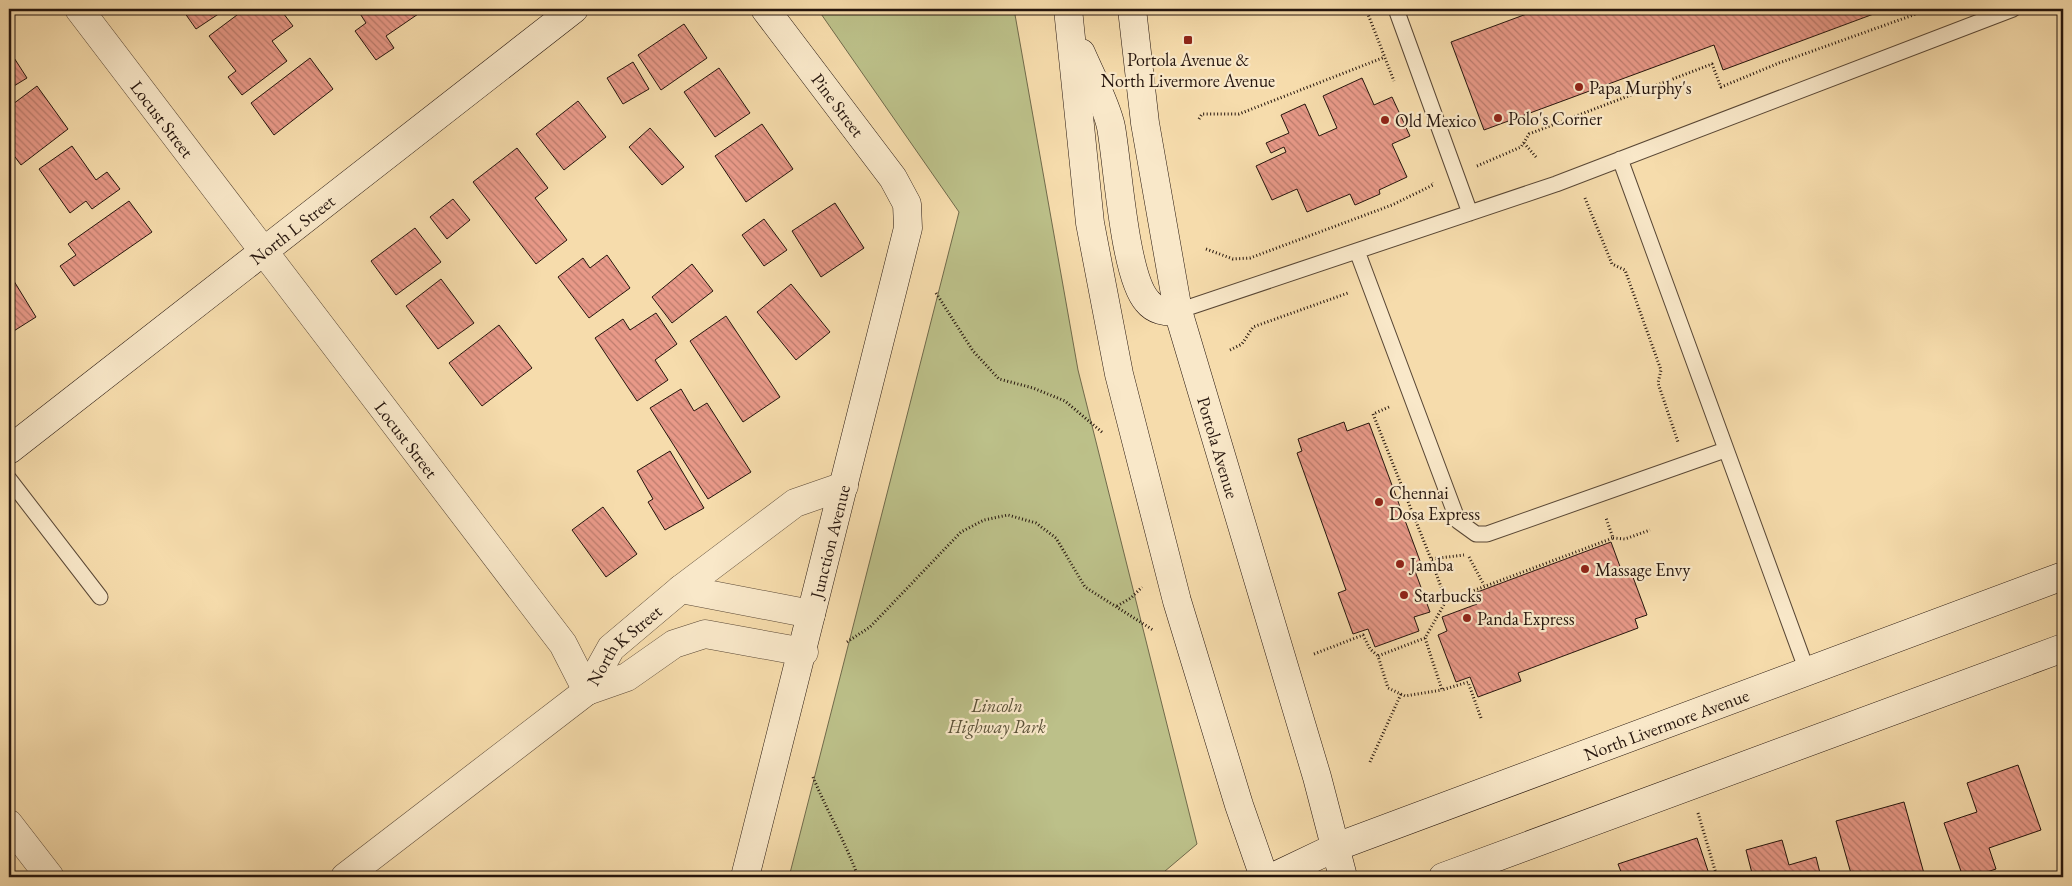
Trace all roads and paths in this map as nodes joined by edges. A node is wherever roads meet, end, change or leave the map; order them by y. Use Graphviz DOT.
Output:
graph roads {
  1 [pos="79,9"];
  2 [pos="574,9"];
  3 [pos="765,9"];
  4 [pos="1132,9"];
  5 [pos="1366,9"];
  6 [pos="1396,9"];
  7 [pos="1930,9"];
  8 [pos="2013,9"];
  9 [pos="1068,15"];
  10 [pos="1369,17"];
  11 [pos="1385,57"];
  12 [pos="1199,119"];
  13 [pos="1524,142"];
  14 [pos="1536,157"];
  15 [pos="1620,159"];
  16 [pos="1476,167"];
  17 [pos="1433,185"];
  18 [pos="1577,198"];
  19 [pos="907,204"];
  20 [pos="1470,212"];
  21 [pos="1206,249"];
  22 [pos="1357,251"];
  23 [pos="263,253"];
  24 [pos="936,293"];
  25 [pos="1355,299"];
  26 [pos="1178,311"];
  27 [pos="1230,350"];
  28 [pos="1396,404"];
  29 [pos="1105,435"];
  30 [pos="1678,442"];
  31 [pos="9,450"];
  32 [pos="1725,450"];
  33 [pos="9,479"];
  34 [pos="844,486"];
  35 [pos="1614,514"];
  36 [pos="1650,530"];
  37 [pos="1613,538"];
  38 [pos="1431,559"];
  39 [pos="2063,576"];
  40 [pos="1146,583"];
  41 [pos="1484,585"];
  42 [pos="681,589"];
  43 [pos="100,597"];
  44 [pos="1446,601"];
  45 [pos="1117,606"];
  46 [pos="811,614"];
  47 [pos="1161,635"];
  48 [pos="1424,638"];
  49 [pos="847,642"];
  50 [pos="2063,648"];
  51 [pos="804,652"];
  52 [pos="1314,654"];
  53 [pos="1378,656"];
  54 [pos="1807,671"];
  55 [pos="1442,690"];
  56 [pos="586,691"];
  57 [pos="1401,694"];
  58 [pos="1481,718"];
  59 [pos="1370,762"];
  60 [pos="813,776"];
  61 [pos="1691,786"];
  62 [pos="9,824"];
  63 [pos="1336,847"];
  64 [pos="50,877"];
  65 [pos="345,877"];
  66 [pos="746,877"];
  67 [pos="858,877"];
  68 [pos="1264,877"];
  69 [pos="1273,877"];
  70 [pos="1343,877"];
  71 [pos="1443,877"];
  72 [pos="1717,877"];
  1 -- 23 [label="main road, Locust Street"];
  2 -- 23 [label="main road, North L Street"];
  3 -- 19 [label="main road, Pine Street"];
  4 -- 26 [label="main road, Portola Avenue"];
  5 -- 10 [label="path"];
  6 -- 20 [label="lane"];
  7 -- 13 [label="path"];
  8 -- 15 [label="lane"];
  9 -- 26 [label="main road"];
  9 -- 68 [label="main road"];
  11 -- 12 [label="path"];
  13 -- 14 [label="path"];
  13 -- 16 [label="path"];
  15 -- 20 [label="lane"];
  15 -- 32 [label="lane"];
  17 -- 21 [label="path"];
  18 -- 30 [label="path"];
  19 -- 34 [label="main road, Junction Avenue"];
  20 -- 22 [label="lane"];
  22 -- 26 [label="lane"];
  22 -- 32 [label="lane"];
  23 -- 31 [label="main road, North L Street"];
  23 -- 56 [label="main road, Locust Street"];
  24 -- 29 [label="path"];
  25 -- 27 [label="path"];
  26 -- 63 [label="main road, Portola Avenue"];
  28 -- 38 [label="path"];
  32 -- 54 [label="lane"];
  33 -- 43 [label="lane"];
  34 -- 42 [label="main road, North K Street"];
  34 -- 46 [label="main road, Junction Avenue"];
  35 -- 37 [label="path"];
  36 -- 37 [label="path"];
  37 -- 41 [label="path"];
  38 -- 41 [label="path"];
  38 -- 44 [label="path"];
  39 -- 54 [label="main road, North Livermore Avenue"];
  40 -- 45 [label="path"];
  41 -- 44 [label="path"];
  42 -- 46 [label="main road"];
  42 -- 56 [label="main road, North K Street"];
  44 -- 48 [label="path"];
  45 -- 47 [label="path"];
  45 -- 49 [label="path"];
  46 -- 51 [label="main road, Junction Avenue"];
  48 -- 53 [label="path"];
  48 -- 55 [label="path"];
  50 -- 61 [label="main road"];
  51 -- 56 [label="main road"];
  51 -- 66 [label="main road, Junction Avenue"];
  52 -- 53 [label="path"];
  53 -- 57 [label="path"];
  54 -- 63 [label="main road, North Livermore Avenue"];
  55 -- 57 [label="path"];
  55 -- 58 [label="path"];
  56 -- 65 [label="main road, North K Street"];
  57 -- 59 [label="path"];
  60 -- 67 [label="path"];
  61 -- 71 [label="main road"];
  61 -- 72 [label="path"];
  62 -- 64 [label="main road"];
  63 -- 69 [label="main road, North Livermore Avenue"];
  63 -- 70 [label="main road, Portola Avenue"];
}
